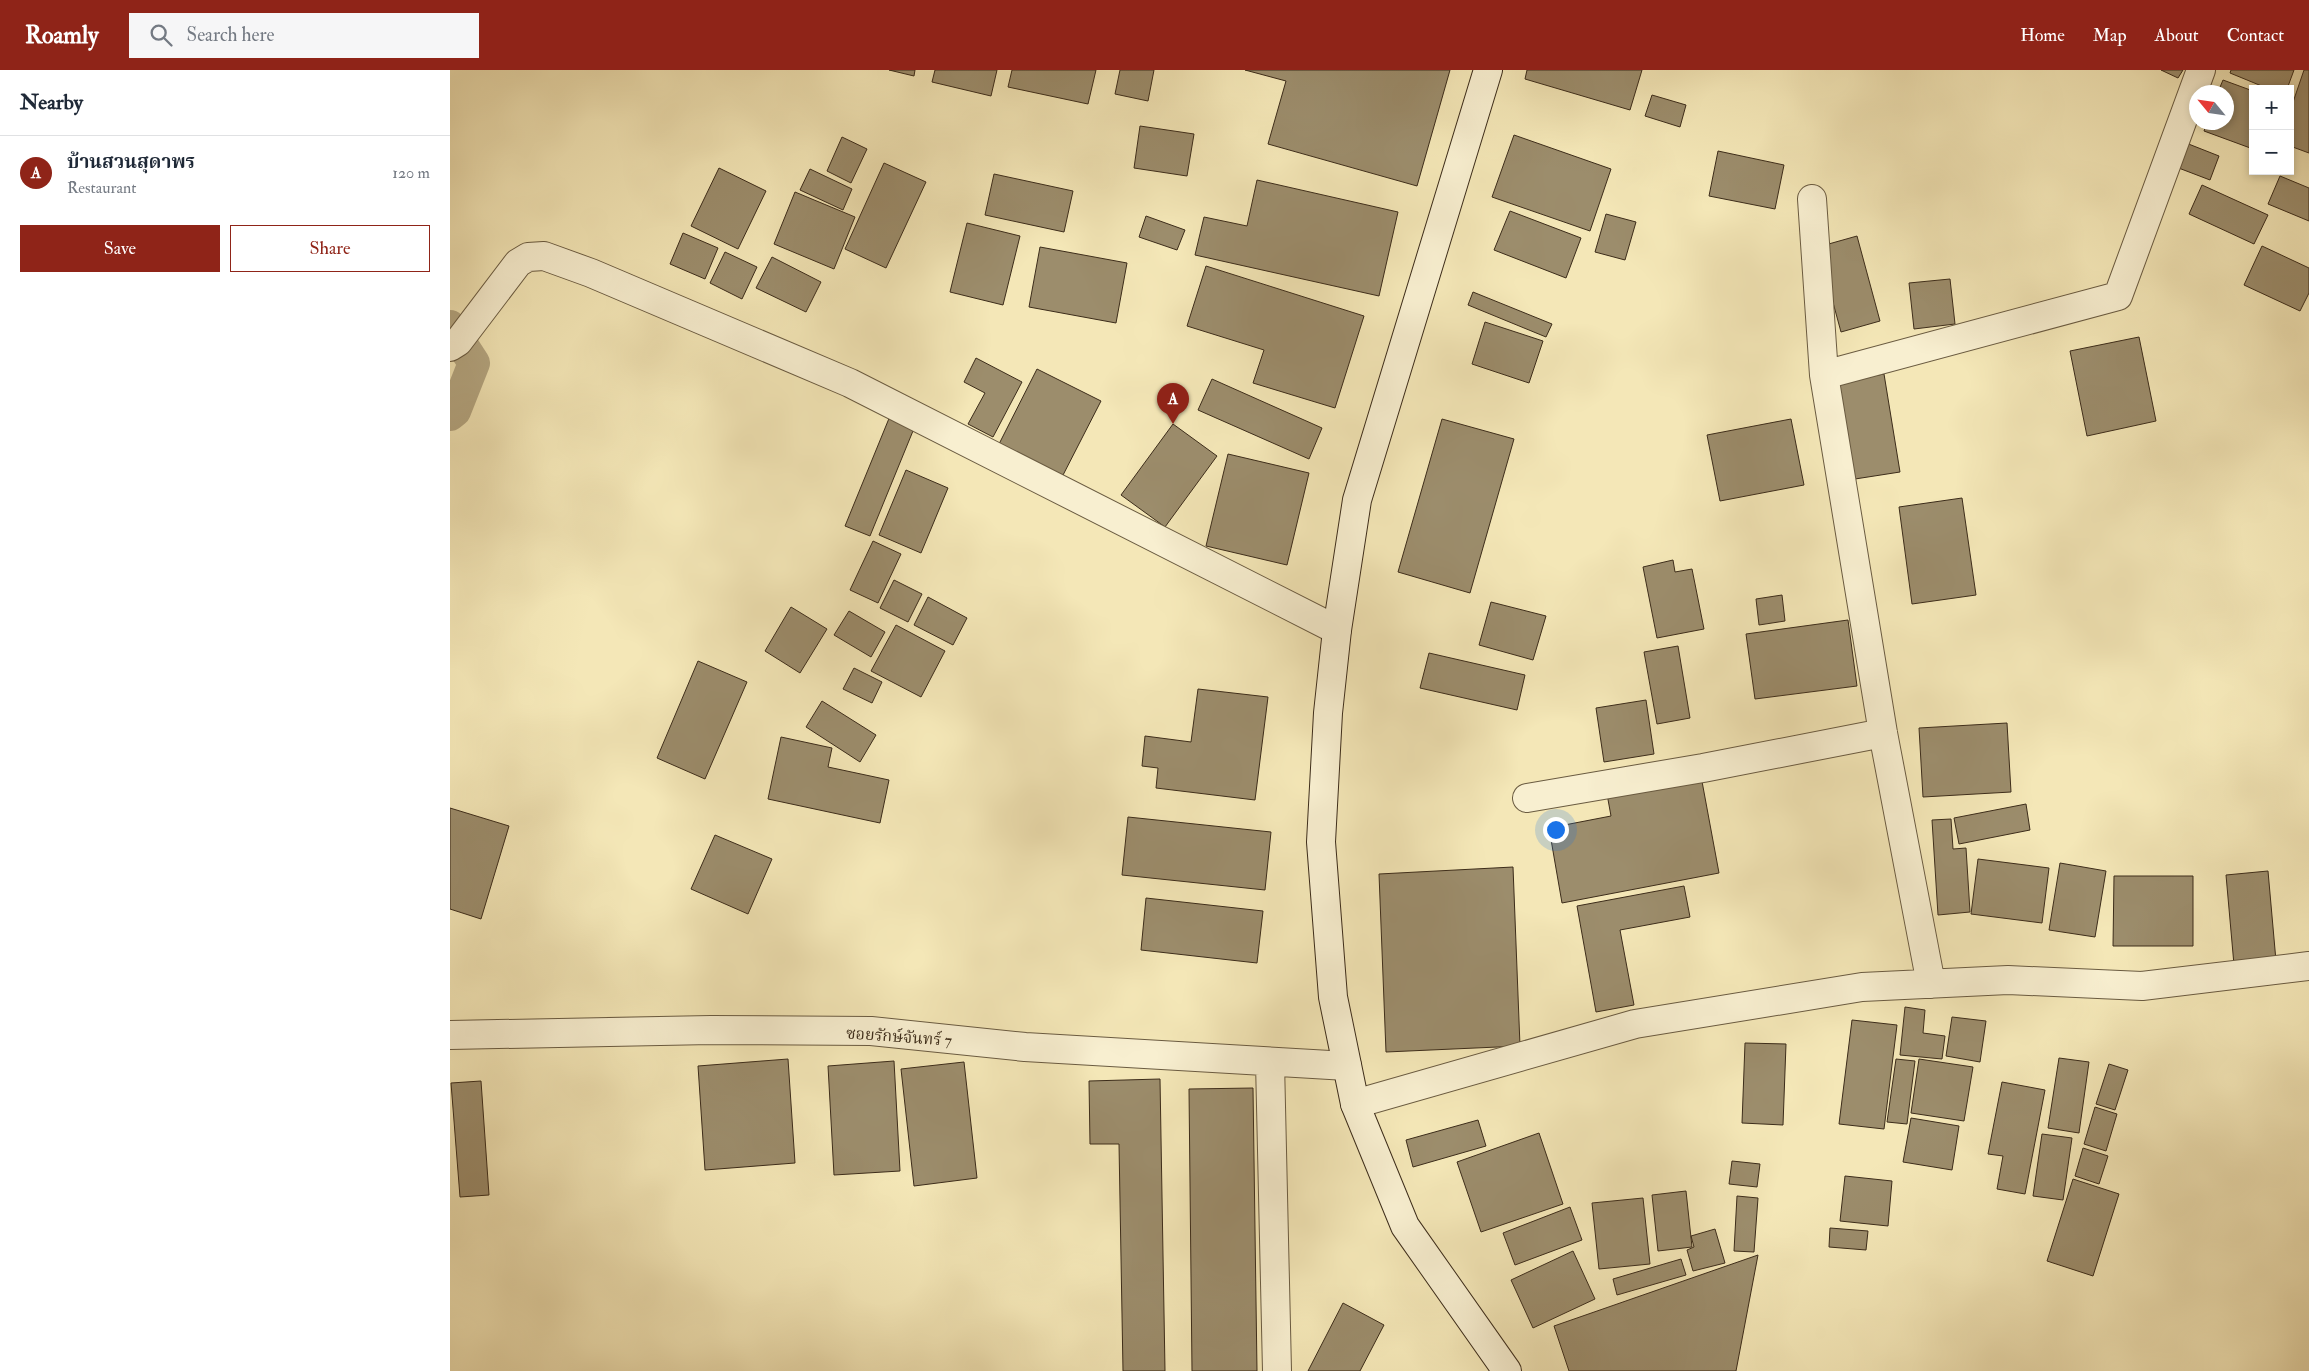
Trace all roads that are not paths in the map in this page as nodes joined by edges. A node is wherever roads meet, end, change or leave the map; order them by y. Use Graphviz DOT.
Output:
graph roads {
  1 [pos="1488,70"];
  2 [pos="2201,70"];
  3 [pos="1812,199"];
  4 [pos="450,347"];
  5 [pos="1824,375"];
  6 [pos="1336,630"];
  7 [pos="1884,733"];
  8 [pos="1527,798"];
  9 [pos="2309,966"];
  10 [pos="1931,984"];
  11 [pos="450,1035"];
  12 [pos="1270,1062"];
  13 [pos="1347,1066"];
  14 [pos="1355,1104"];
  15 [pos="1277,1371"];
  16 [pos="1507,1371"];
  1 -- 6 [label="street"];
  2 -- 5 [label="street"];
  3 -- 5 [label="street"];
  4 -- 6 [label="street"];
  5 -- 7 [label="street"];
  6 -- 13 [label="street"];
  7 -- 8 [label="street"];
  7 -- 10 [label="street"];
  9 -- 10 [label="street"];
  10 -- 14 [label="street"];
  11 -- 12 [label="street, ซอยรักษ์จันทร์ 7"];
  12 -- 13 [label="street, ซอยรักษ์จันทร์ 7"];
  12 -- 15 [label="street"];
  13 -- 14 [label="street"];
  14 -- 16 [label="street"];
}
